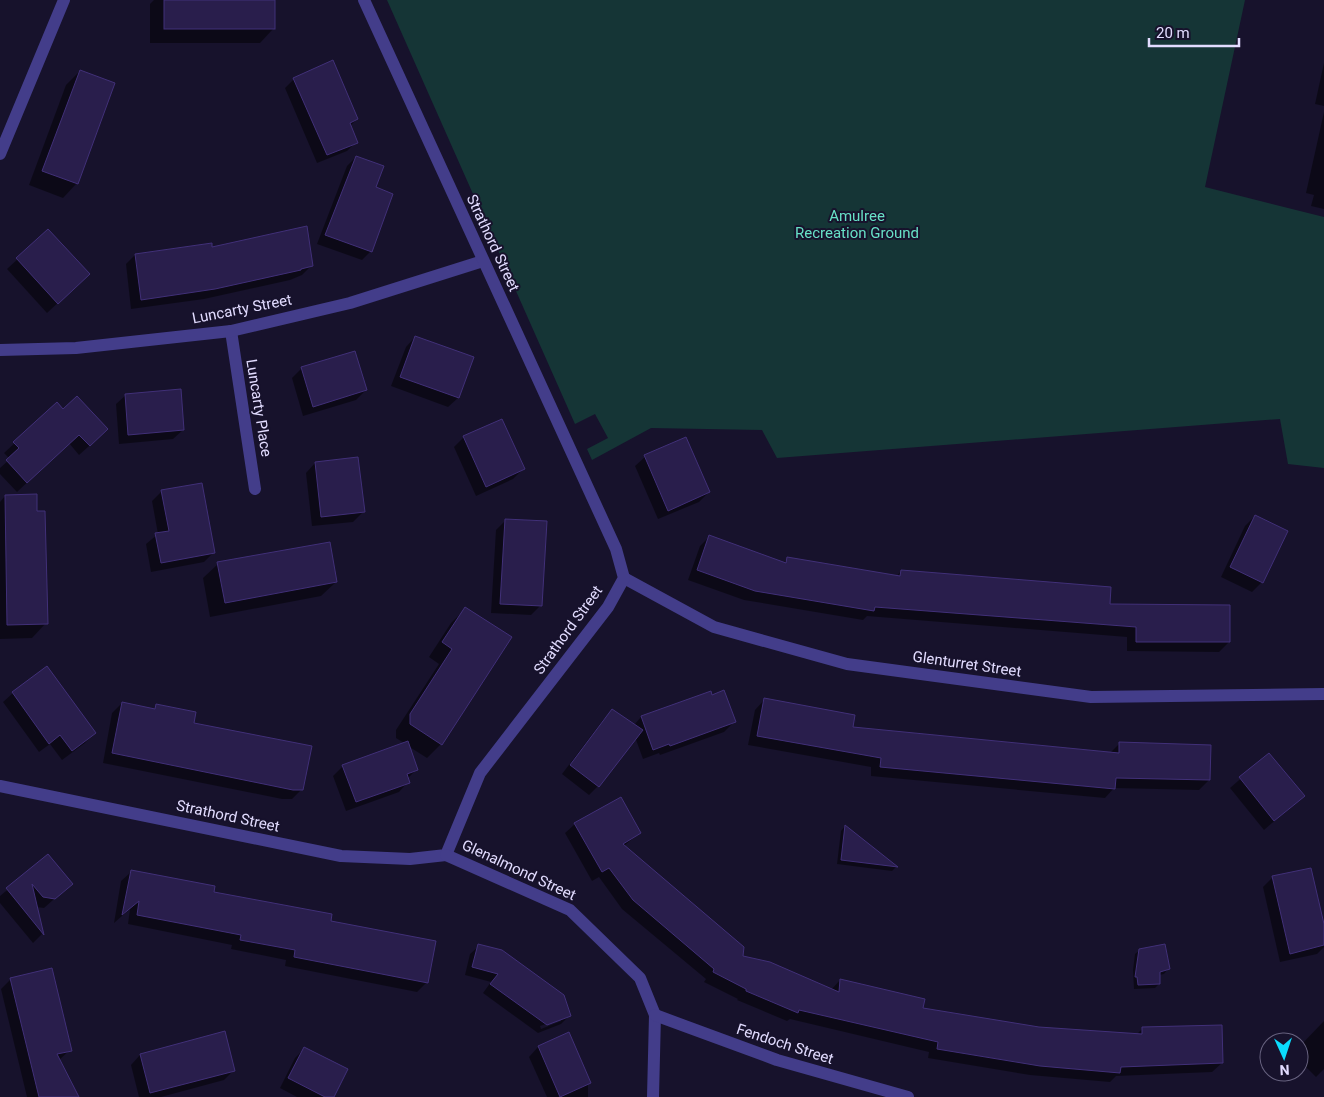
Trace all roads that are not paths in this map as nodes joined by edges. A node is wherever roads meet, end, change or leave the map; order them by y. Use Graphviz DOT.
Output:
graph roads {
  1 [pos="64,0"];
  2 [pos="364,0"];
  3 [pos="0,154"];
  4 [pos="483,261"];
  5 [pos="232,331"];
  6 [pos="0,350"];
  7 [pos="255,489"];
  8 [pos="624,578"];
  9 [pos="1324,694"];
  10 [pos="0,786"];
  11 [pos="446,855"];
  12 [pos="655,1016"];
  13 [pos="653,1097"];
  14 [pos="908,1097"];
  1 -- 3 [label="street"];
  2 -- 4 [label="street, Strathord Street"];
  4 -- 5 [label="street, Luncarty Street"];
  4 -- 8 [label="street, Strathord Street"];
  5 -- 6 [label="street, Luncarty Street"];
  5 -- 7 [label="street, Luncarty Place"];
  8 -- 9 [label="street, Glenturret Street"];
  8 -- 11 [label="street, Strathord Street"];
  10 -- 11 [label="street, Strathord Street"];
  11 -- 12 [label="street, Glenalmond Street"];
  12 -- 13 [label="street, Glenalmond Street"];
  12 -- 14 [label="street, Fendoch Street"];
}
